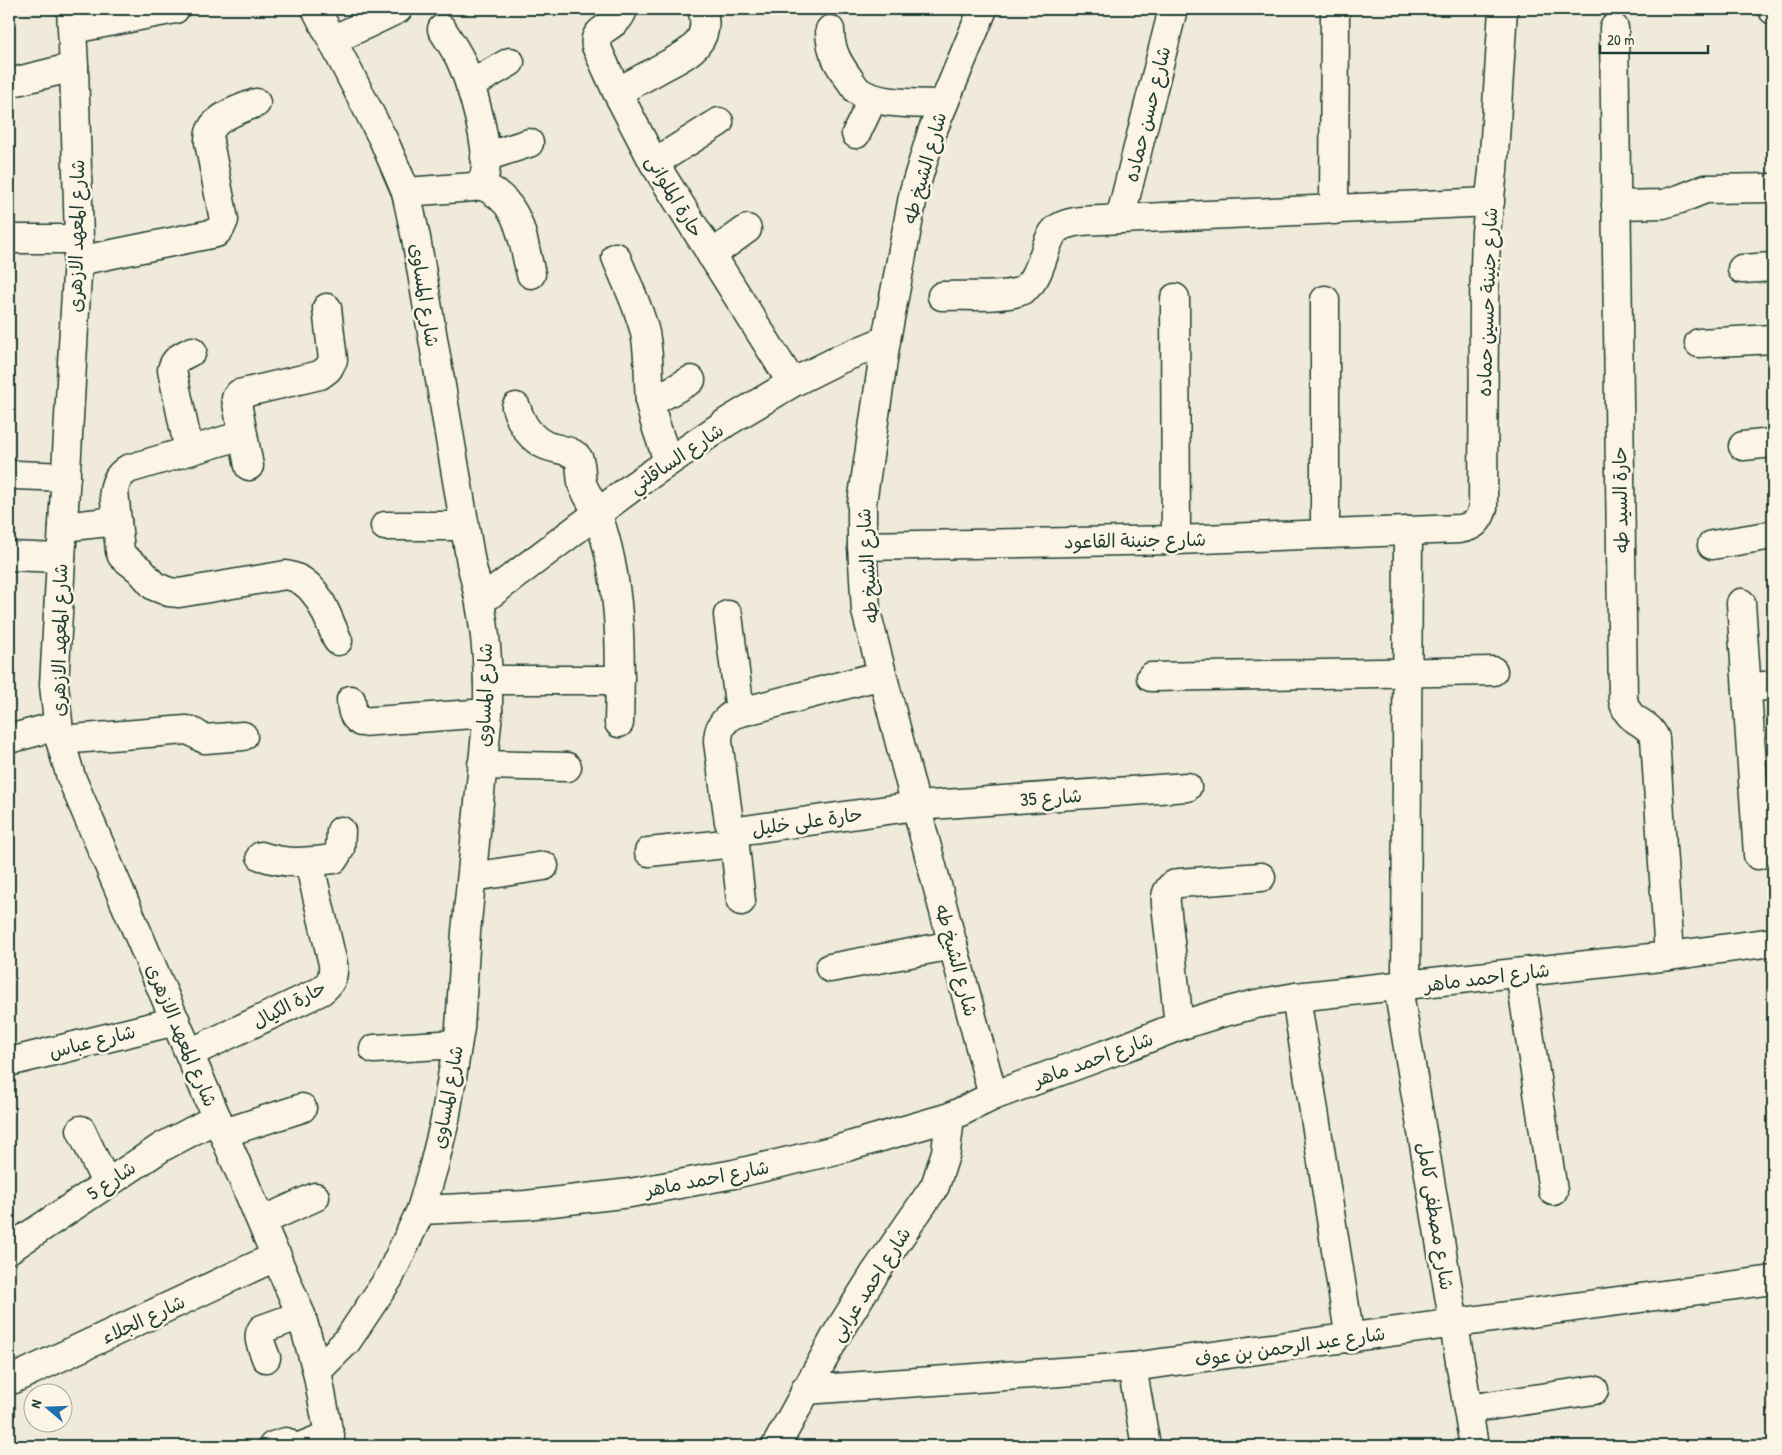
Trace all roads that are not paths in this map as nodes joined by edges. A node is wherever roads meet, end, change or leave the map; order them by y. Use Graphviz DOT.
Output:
graph roads {
  1 [pos="175,9"];
  2 [pos="316,9"];
  3 [pos="398,9"];
  4 [pos="623,9"];
  5 [pos="702,9"];
  6 [pos="983,9"];
  7 [pos="1173,9"];
  8 [pos="1335,9"];
  9 [pos="1503,9"];
  10 [pos="72,19"];
  11 [pos="1614,28"];
  12 [pos="442,29"];
  13 [pos="830,30"];
  14 [pos="333,40"];
  15 [pos="510,62"];
  16 [pos="74,67"];
  17 [pos="9,83"];
  18 [pos="470,85"];
  19 [pos="617,92"];
  20 [pos="868,98"];
  21 [pos="256,103"];
  22 [pos="943,104"];
  23 [pos="720,122"];
  24 [pos="856,134"];
  25 [pos="529,143"];
  26 [pos="485,157"];
  27 [pos="654,164"];
  28 [pos="479,184"];
  29 [pos="1773,188"];
  30 [pos="406,192"];
  31 [pos="1490,202"];
  32 [pos="1616,204"];
  33 [pos="1334,210"];
  34 [pos="1120,219"];
  35 [pos="747,229"];
  36 [pos="9,239"];
  37 [pos="78,250"];
  38 [pos="711,255"];
  39 [pos="616,257"];
  40 [pos="1773,267"];
  41 [pos="1742,269"];
  42 [pos="531,274"];
  43 [pos="942,296"];
  44 [pos="1176,298"];
  45 [pos="1325,300"];
  46 [pos="327,308"];
  47 [pos="1773,339"];
  48 [pos="886,340"];
  49 [pos="1699,344"];
  50 [pos="192,351"];
  51 [pos="691,380"];
  52 [pos="792,383"];
  53 [pos="650,403"];
  54 [pos="516,407"];
  55 [pos="243,435"];
  56 [pos="1773,443"];
  57 [pos="1743,446"];
  58 [pos="189,451"];
  59 [pos="668,461"];
  60 [pos="249,466"];
  61 [pos="16,476"];
  62 [pos="66,477"];
  63 [pos="597,513"];
  64 [pos="117,521"];
  65 [pos="385,526"];
  66 [pos="464,526"];
  67 [pos="63,527"];
  68 [pos="1408,531"];
  69 [pos="1325,534"];
  70 [pos="1773,535"];
  71 [pos="1176,540"];
  72 [pos="1712,545"];
  73 [pos="862,546"];
  74 [pos="9,556"];
  75 [pos="61,558"];
  76 [pos="480,600"];
  77 [pos="1741,603"];
  78 [pos="728,615"];
  79 [pos="338,641"];
  80 [pos="1493,671"];
  81 [pos="1407,672"];
  82 [pos="882,675"];
  83 [pos="1150,678"];
  84 [pos="488,680"];
  85 [pos="620,680"];
  86 [pos="1773,685"];
  87 [pos="1746,688"];
  88 [pos="351,700"];
  89 [pos="740,712"];
  90 [pos="488,713"];
  91 [pos="619,724"];
  92 [pos="58,733"];
  93 [pos="243,736"];
  94 [pos="9,739"];
  95 [pos="482,765"];
  96 [pos="566,767"];
  97 [pos="1187,787"];
  98 [pos="916,806"];
  99 [pos="341,831"];
  100 [pos="734,835"];
  101 [pos="649,852"];
  102 [pos="1758,855"];
  103 [pos="261,856"];
  104 [pos="309,862"];
  105 [pos="544,866"];
  106 [pos="472,877"];
  107 [pos="1261,877"];
  108 [pos="741,900"];
  109 [pos="1773,942"];
  110 [pos="953,945"];
  111 [pos="1669,956"];
  112 [pos="830,968"];
  113 [pos="1520,973"];
  114 [pos="1402,986"];
  115 [pos="1296,997"];
  116 [pos="176,1021"];
  117 [pos="1179,1026"];
  118 [pos="457,1044"];
  119 [pos="374,1049"];
  120 [pos="190,1053"];
  121 [pos="9,1062"];
  122 [pos="993,1096"];
  123 [pos="302,1108"];
  124 [pos="950,1116"];
  125 [pos="221,1125"];
  126 [pos="82,1130"];
  127 [pos="106,1183"];
  128 [pos="1553,1191"];
  129 [pos="315,1197"];
  130 [pos="421,1210"];
  131 [pos="262,1221"];
  132 [pos="9,1249"];
  133 [pos="277,1256"];
  134 [pos="1773,1280"];
  135 [pos="301,1315"];
  136 [pos="1454,1324"];
  137 [pos="1350,1339"];
  138 [pos="266,1358"];
  139 [pos="1132,1367"];
  140 [pos="317,1371"];
  141 [pos="9,1381"];
  142 [pos="805,1390"];
  143 [pos="1594,1390"];
  144 [pos="1468,1409"];
  145 [pos="331,1441"];
  146 [pos="273,1446"];
  147 [pos="289,1446"];
  148 [pos="302,1446"];
  149 [pos="776,1446"];
  150 [pos="1146,1446"];
  151 [pos="1474,1446"];
  1 -- 10 [label="street"];
  2 -- 14 [label="street, شارع المساوى"];
  3 -- 14 [label="street"];
  4 -- 19 [label="street, حارة الملوانى"];
  5 -- 19 [label="street"];
  6 -- 22 [label="street, شارع الشيخ طه"];
  7 -- 34 [label="street, شارع حسن حماده"];
  8 -- 33 [label="street"];
  9 -- 31 [label="street, شارع جنينة حسين حماده"];
  10 -- 16 [label="street, شارع المعهد الازهرى"];
  11 -- 32 [label="street, حارة السيد طه"];
  12 -- 18 [label="street"];
  13 -- 20 [label="street"];
  14 -- 30 [label="street, شارع المساوى"];
  15 -- 18 [label="street"];
  16 -- 17 [label="street"];
  16 -- 37 [label="street, شارع المعهد الازهرى"];
  18 -- 26 [label="street"];
  19 -- 27 [label="street, حارة الملوانى"];
  20 -- 22 [label="street"];
  20 -- 24 [label="street"];
  21 -- 37 [label="street"];
  22 -- 48 [label="street, شارع الشيخ طه"];
  23 -- 27 [label="street"];
  25 -- 26 [label="street"];
  26 -- 28 [label="street"];
  27 -- 38 [label="street, حارة الملوانى"];
  28 -- 30 [label="street"];
  28 -- 42 [label="street"];
  29 -- 32 [label="street"];
  30 -- 66 [label="street, شارع المساوى"];
  31 -- 33 [label="street"];
  31 -- 68 [label="street, شارع جنينة حسين حماده"];
  32 -- 111 [label="street, حارة السيد طه"];
  33 -- 34 [label="street"];
  34 -- 43 [label="street"];
  35 -- 38 [label="street"];
  36 -- 37 [label="street"];
  37 -- 62 [label="street, شارع المعهد الازهرى"];
  38 -- 52 [label="street, حارة الملوانى"];
  39 -- 53 [label="street"];
  40 -- 41 [label="street"];
  44 -- 71 [label="street"];
  45 -- 69 [label="street"];
  46 -- 55 [label="street"];
  47 -- 49 [label="street"];
  48 -- 52 [label="street, شارع الساقلتي"];
  48 -- 73 [label="street, شارع الشيخ طه"];
  50 -- 58 [label="street"];
  51 -- 53 [label="street"];
  52 -- 59 [label="street, شارع الساقلتي"];
  53 -- 59 [label="street"];
  54 -- 63 [label="street"];
  55 -- 58 [label="street"];
  55 -- 60 [label="street"];
  56 -- 57 [label="street"];
  58 -- 64 [label="street"];
  59 -- 63 [label="street, شارع الساقلتي"];
  61 -- 62 [label="street"];
  62 -- 67 [label="street, شارع المعهد الازهرى"];
  63 -- 76 [label="street, شارع الساقلتي"];
  63 -- 85 [label="street"];
  64 -- 67 [label="street"];
  64 -- 79 [label="street"];
  65 -- 66 [label="street"];
  66 -- 76 [label="street, شارع المساوى"];
  67 -- 75 [label="street, شارع المعهد الازهرى"];
  68 -- 69 [label="street, شارع جنينة القاعود"];
  68 -- 81 [label="street, شارع مصطفى كامل"];
  69 -- 71 [label="street, شارع جنينة القاعود"];
  70 -- 72 [label="street"];
  71 -- 73 [label="street, شارع جنينة القاعود"];
  73 -- 82 [label="street, شارع الشيخ طه"];
  74 -- 75 [label="street"];
  75 -- 92 [label="street, شارع المعهد الازهرى"];
  76 -- 84 [label="street, شارع المساوى"];
  77 -- 87 [label="street"];
  78 -- 89 [label="street"];
  80 -- 81 [label="street"];
  81 -- 83 [label="street"];
  81 -- 114 [label="street, شارع مصطفى كامل"];
  82 -- 89 [label="street, حارة على خليل"];
  82 -- 98 [label="street, شارع الشيخ طه"];
  84 -- 85 [label="street"];
  84 -- 90 [label="street, شارع المساوى"];
  85 -- 91 [label="street"];
  86 -- 87 [label="street"];
  87 -- 102 [label="street"];
  88 -- 90 [label="street"];
  89 -- 100 [label="street, حارة على خليل"];
  90 -- 95 [label="street, شارع المساوى"];
  92 -- 93 [label="street"];
  92 -- 94 [label="street"];
  92 -- 116 [label="street, شارع المعهد الازهرى"];
  95 -- 96 [label="street"];
  95 -- 106 [label="street, شارع المساوى"];
  97 -- 98 [label="street, شارع 35"];
  98 -- 100 [label="street, حارة على خليل"];
  98 -- 110 [label="street, شارع الشيخ طه"];
  99 -- 104 [label="street"];
  100 -- 101 [label="street"];
  100 -- 108 [label="street"];
  103 -- 104 [label="street"];
  104 -- 120 [label="street, حارة الكيال"];
  105 -- 106 [label="street"];
  106 -- 118 [label="street, شارع المساوى"];
  107 -- 117 [label="street"];
  109 -- 111 [label="street, شارع احمد ماهر"];
  110 -- 112 [label="street"];
  110 -- 122 [label="street, شارع الشيخ طه"];
  111 -- 113 [label="street, شارع احمد ماهر"];
  113 -- 114 [label="street, شارع احمد ماهر"];
  113 -- 128 [label="street"];
  114 -- 115 [label="street, شارع احمد ماهر"];
  114 -- 136 [label="street, شارع مصطفى كامل"];
  115 -- 117 [label="street, شارع احمد ماهر"];
  115 -- 137 [label="street"];
  116 -- 120 [label="street, شارع المعهد الازهرى"];
  116 -- 121 [label="street, شارع عباس"];
  117 -- 122 [label="street, شارع احمد ماهر"];
  118 -- 119 [label="street"];
  118 -- 130 [label="street, شارع المساوى"];
  120 -- 125 [label="street, شارع المعهد الازهرى"];
  122 -- 124 [label="street, شارع احمد ماهر"];
  123 -- 125 [label="street, شارع 5"];
  124 -- 130 [label="street, شارع احمد ماهر"];
  124 -- 142 [label="street, شارع احمد عرابى"];
  125 -- 127 [label="street, شارع 5"];
  125 -- 131 [label="street, شارع المعهد الازهرى"];
  126 -- 127 [label="street"];
  127 -- 132 [label="street, شارع 5"];
  129 -- 131 [label="street"];
  130 -- 140 [label="street, شارع المساوى"];
  131 -- 133 [label="street, شارع المعهد الازهرى"];
  133 -- 135 [label="street, شارع المعهد الازهرى"];
  133 -- 141 [label="street, شارع الجلاء"];
  134 -- 136 [label="street, شارع عبد الرحمن بن عوف"];
  135 -- 138 [label="street"];
  135 -- 140 [label="street, شارع المعهد الازهرى"];
  136 -- 137 [label="street, شارع عبد الرحمن بن عوف"];
  136 -- 144 [label="street, شارع مصطفى كامل"];
  137 -- 139 [label="street, شارع عبد الرحمن بن عوف"];
  139 -- 142 [label="street, شارع عبد الرحمن بن عوف"];
  139 -- 150 [label="street"];
  140 -- 145 [label="street, شارع المعهد الازهرى"];
  142 -- 149 [label="street, شارع احمد عرابى"];
  143 -- 144 [label="street"];
  144 -- 151 [label="street, شارع مصطفى كامل"];
  145 -- 148 [label="street"];
  146 -- 147 [label="street"];
}
